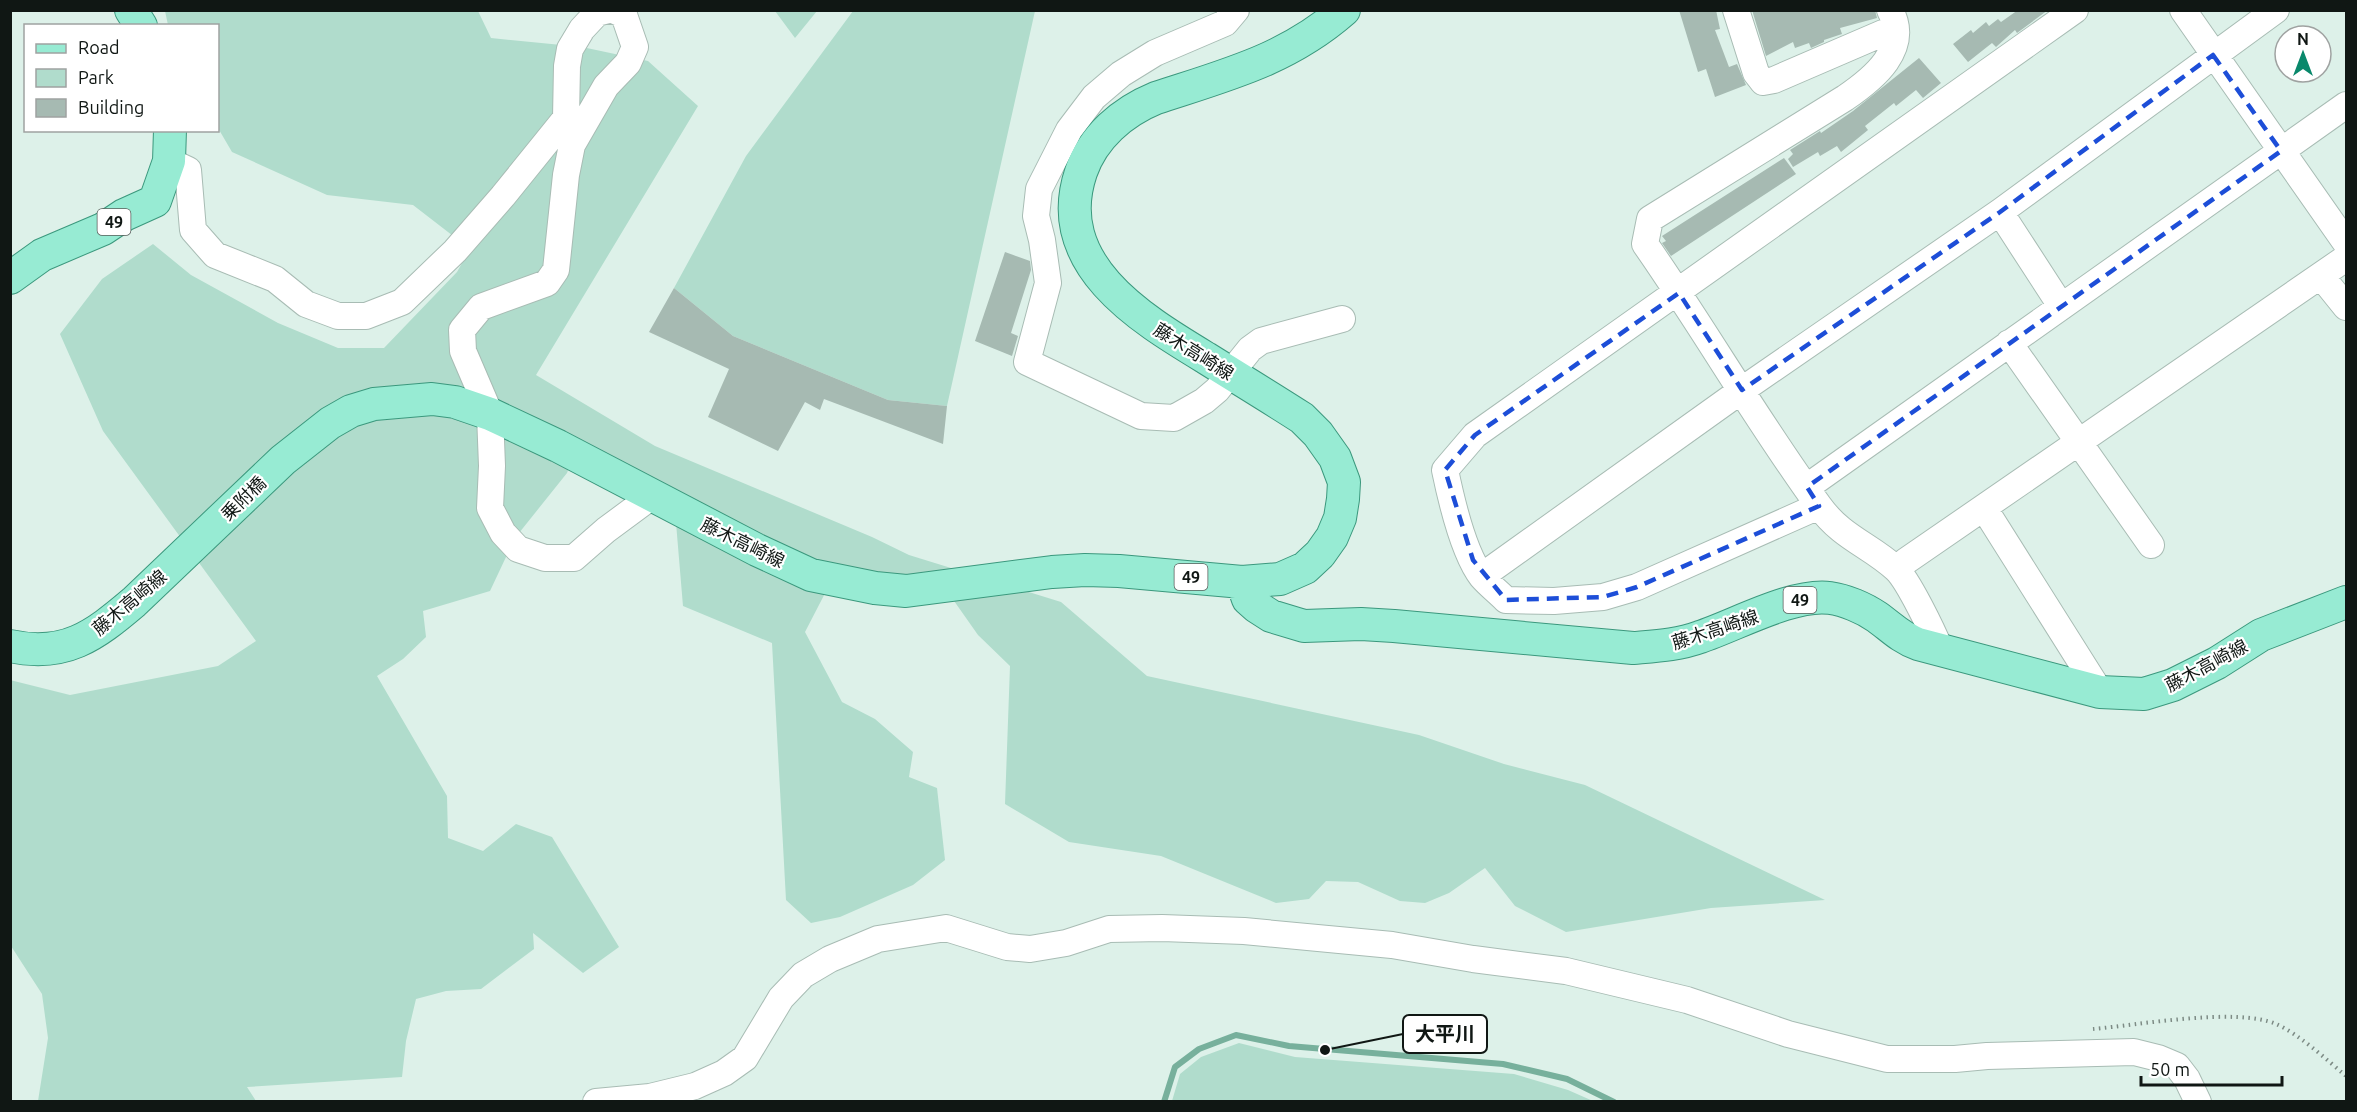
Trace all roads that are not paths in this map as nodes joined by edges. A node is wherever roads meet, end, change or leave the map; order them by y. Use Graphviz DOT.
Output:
graph roads {
  1 [pos="131,10"];
  2 [pos="611,10"];
  3 [pos="1236,10"];
  4 [pos="1344,10"];
  5 [pos="1736,10"];
  6 [pos="2075,10"];
  7 [pos="2183,10"];
  8 [pos="2276,10"];
  9 [pos="1893,21"];
  10 [pos="140,24"];
  11 [pos="2213,55"];
  12 [pos="2346,105"];
  13 [pos="169,146"];
  14 [pos="2281,152"];
  15 [pos="1055,155"];
  16 [pos="1082,171"];
  17 [pos="2000,212"];
  18 [pos="2346,243"];
  19 [pos="2346,258"];
  20 [pos="2321,276"];
  21 [pos="10,278"];
  22 [pos="1679,293"];
  23 [pos="2061,306"];
  24 [pos="2346,307"];
  25 [pos="1342,319"];
  26 [pos="2009,343"];
  27 [pos="1230,373"];
  28 [pos="1742,390"];
  29 [pos="490,414"];
  30 [pos="2079,441"];
  31 [pos="283,460"];
  32 [pos="652,496"];
  33 [pos="1813,497"];
  34 [pos="1984,508"];
  35 [pos="203,537"];
  36 [pos="2151,545"];
  37 [pos="1897,570"];
  38 [pos="1482,576"];
  39 [pos="1242,582"];
  40 [pos="2346,602"];
  41 [pos="10,646"];
  42 [pos="1940,649"];
  43 [pos="2100,692"];
  44 [pos="596,1101"];
  45 [pos="2198,1101"];
  1 -- 10 [label="main road"];
  2 -- 13 [label="street"];
  2 -- 29 [label="street"];
  3 -- 15 [label="street"];
  4 -- 16 [label="main road, 藤木高崎線 / 49"];
  5 -- 9 [label="street"];
  6 -- 22 [label="street"];
  7 -- 11 [label="street"];
  8 -- 11 [label="street"];
  9 -- 22 [label="street"];
  11 -- 14 [label="street"];
  11 -- 17 [label="street"];
  12 -- 14 [label="street"];
  13 -- 21 [label="main road, 49"];
  14 -- 18 [label="street"];
  14 -- 23 [label="street"];
  15 -- 16 [label="street"];
  15 -- 27 [label="street"];
  16 -- 27 [label="main road, 藤木高崎線 / 49"];
  17 -- 23 [label="street"];
  17 -- 28 [label="street"];
  19 -- 20 [label="street"];
  20 -- 24 [label="street"];
  20 -- 30 [label="street"];
  22 -- 28 [label="street"];
  22 -- 38 [label="street"];
  23 -- 26 [label="street"];
  25 -- 27 [label="street"];
  26 -- 30 [label="street"];
  26 -- 33 [label="street"];
  27 -- 39 [label="main road, 藤木高崎線 / 49"];
  28 -- 33 [label="street"];
  28 -- 38 [label="street"];
  29 -- 31 [label="main road, 藤木高崎線 / 49"];
  29 -- 32 [label="main road, 藤木高崎線 / 49"];
  29 -- 32 [label="street"];
  30 -- 34 [label="street"];
  30 -- 36 [label="street"];
  31 -- 35 [label="main road, 乗附橋 / 49"];
  32 -- 39 [label="main road, 藤木高崎線 / 49"];
  33 -- 37 [label="street"];
  33 -- 38 [label="street"];
  34 -- 37 [label="street"];
  34 -- 43 [label="street"];
  35 -- 41 [label="main road, 藤木高崎線 / 49"];
  37 -- 42 [label="street"];
  39 -- 42 [label="main road, 藤木高崎線 / 49"];
  40 -- 43 [label="main road, 藤木高崎線 / 49"];
  42 -- 43 [label="main road, 藤木高崎線 / 49"];
  44 -- 45 [label="street"];
}
